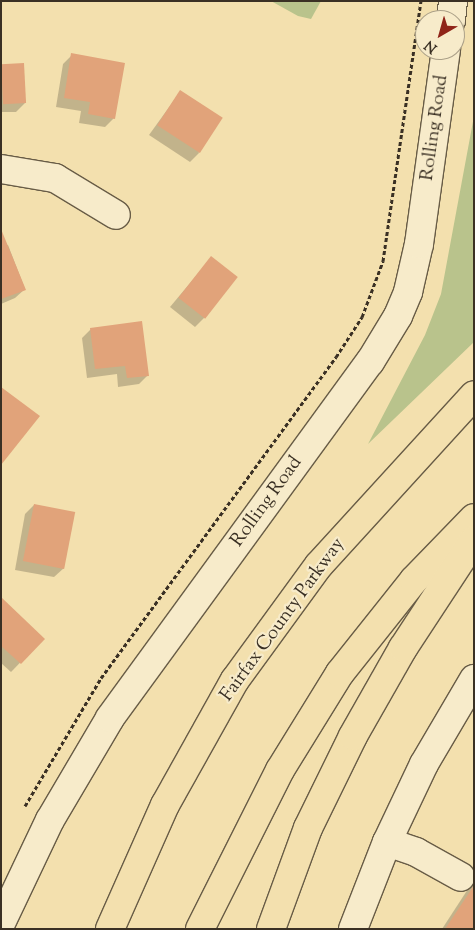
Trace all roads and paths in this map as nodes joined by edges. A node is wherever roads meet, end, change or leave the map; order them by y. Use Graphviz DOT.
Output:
graph roads {
  1 [pos="421,1"];
  2 [pos="445,60"];
  3 [pos="1,169"];
  4 [pos="116,215"];
  5 [pos="474,395"];
  6 [pos="474,518"];
  7 [pos="474,540"];
  8 [pos="474,679"];
  9 [pos="23,810"];
  10 [pos="387,842"];
  11 [pos="461,877"];
  12 [pos="1,923"];
  13 [pos="110,929"];
  14 [pos="200,929"];
  15 [pos="271,929"];
  16 [pos="353,929"];
  1 -- 9 [label="path"];
  2 -- 12 [label="street, Rolling Road"];
  3 -- 4 [label="street"];
  5 -- 13 [label="main road, Fairfax County Parkway"];
  6 -- 14 [label="main road"];
  7 -- 15 [label="main road"];
  8 -- 10 [label="street"];
  10 -- 11 [label="street"];
  10 -- 16 [label="street"];
}
